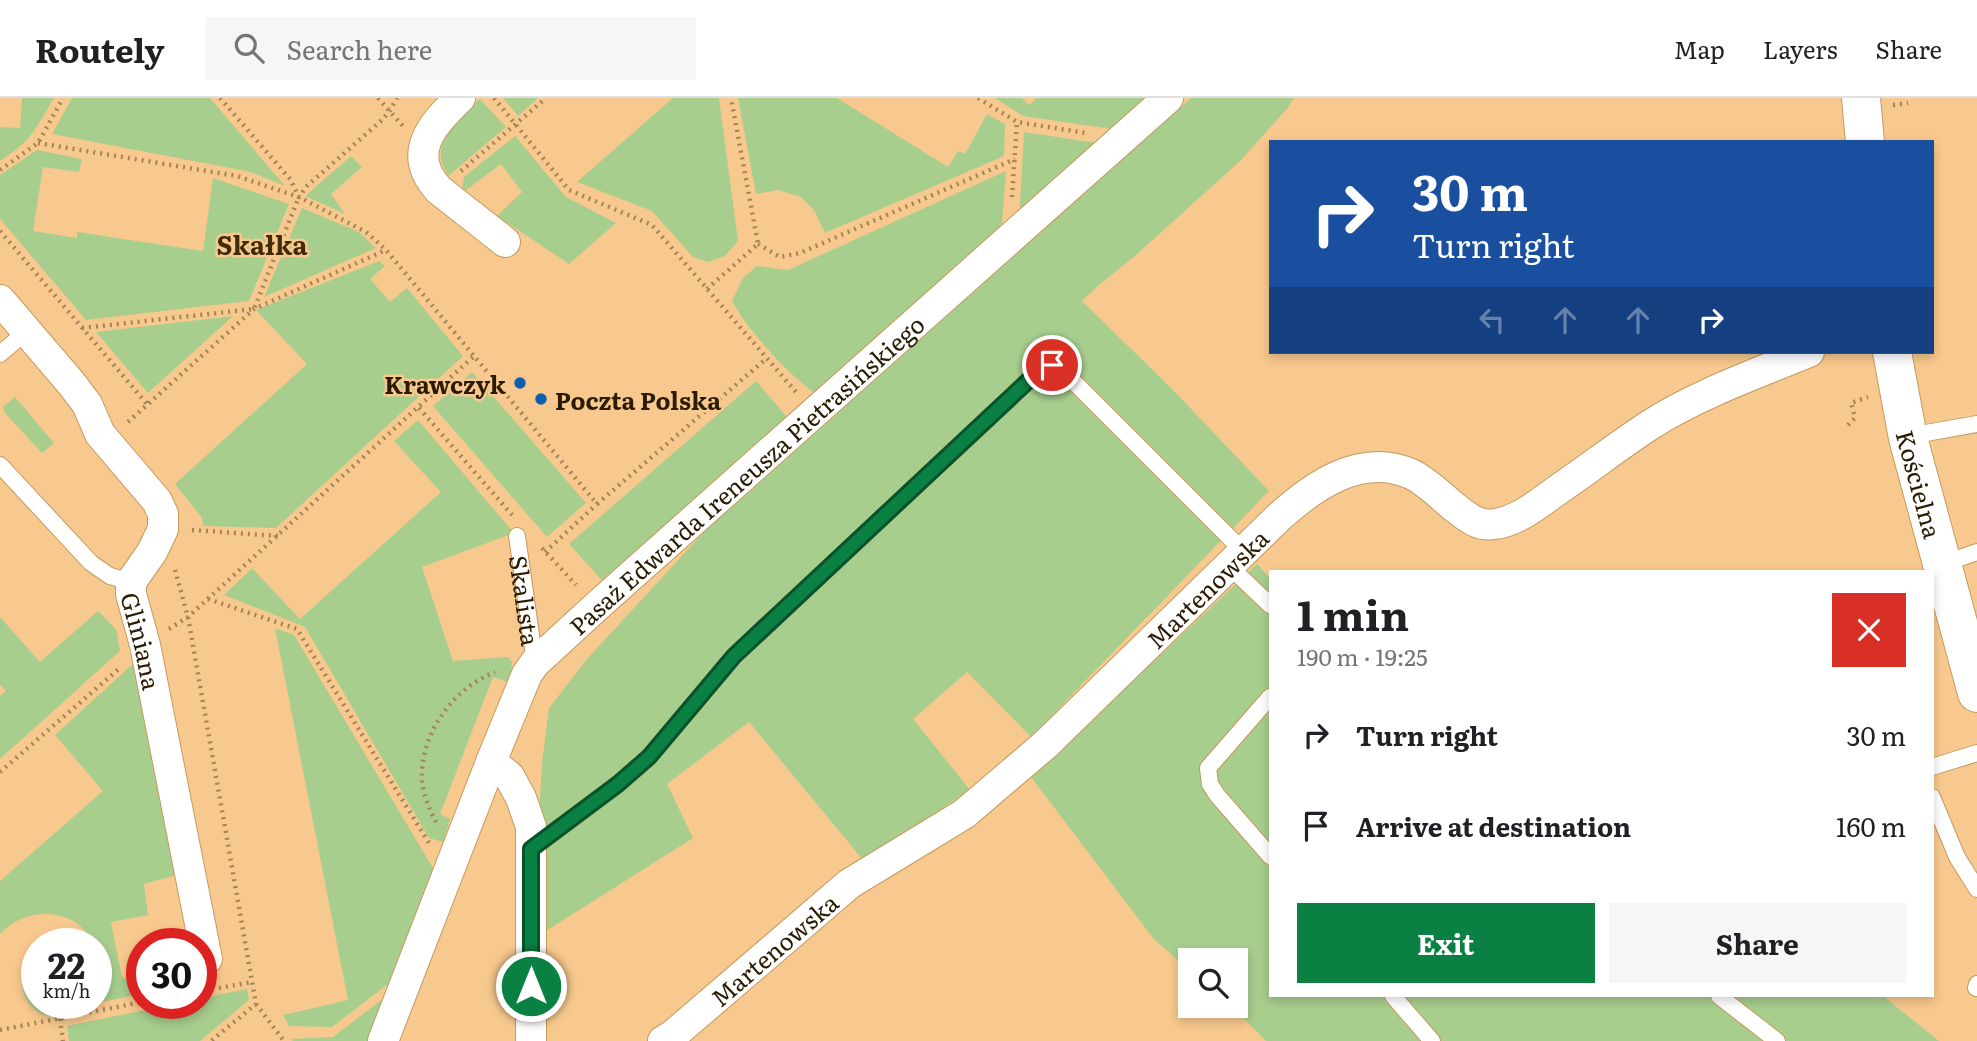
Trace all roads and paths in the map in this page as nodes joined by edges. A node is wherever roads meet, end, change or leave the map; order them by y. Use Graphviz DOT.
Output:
graph roads {
  1 [pos="62,98"];
  2 [pos="220,98"];
  3 [pos="397,98"];
  4 [pos="460,98"];
  5 [pos="494,98"];
  6 [pos="546,98"];
  7 [pos="731,98"];
  8 [pos="978,98"];
  9 [pos="1168,98"];
  10 [pos="1861,98"];
  11 [pos="1017,122"];
  12 [pos="516,124"];
  13 [pos="1121,139"];
  14 [pos="1865,140"];
  15 [pos="38,143"];
  16 [pos="1015,159"];
  17 [pos="0,170"];
  18 [pos="439,190"];
  19 [pos="299,197"];
  20 [pos="0,231"];
  21 [pos="1009,240"];
  22 [pos="505,242"];
  23 [pos="758,244"];
  24 [pos="386,250"];
  25 [pos="707,289"];
  26 [pos="0,300"];
  27 [pos="254,309"];
  28 [pos="82,328"];
  29 [pos="27,331"];
  30 [pos="0,354"];
  31 [pos="1804,354"];
  32 [pos="1892,354"];
  33 [pos="474,356"];
  34 [pos="766,359"];
  35 [pos="1878,393"];
  36 [pos="147,404"];
  37 [pos="419,408"];
  38 [pos="814,412"];
  39 [pos="1977,424"];
  40 [pos="1848,425"];
  41 [pos="1908,438"];
  42 [pos="106,442"];
  43 [pos="0,465"];
  44 [pos="597,504"];
  45 [pos="514,517"];
  46 [pos="163,529"];
  47 [pos="278,536"];
  48 [pos="517,536"];
  49 [pos="537,543"];
  50 [pos="545,552"];
  51 [pos="1959,558"];
  52 [pos="1236,559"];
  53 [pos="131,582"];
  54 [pos="208,599"];
  55 [pos="1269,604"];
  56 [pos="597,606"];
  57 [pos="188,617"];
  58 [pos="145,645"];
  59 [pos="535,663"];
  60 [pos="1977,694"];
  61 [pos="1269,698"];
  62 [pos="1977,753"];
  63 [pos="491,762"];
  64 [pos="1934,766"];
  65 [pos="0,772"];
  66 [pos="1934,802"];
  67 [pos="531,849"];
  68 [pos="1269,855"];
  69 [pos="453,858"];
  70 [pos="1977,889"];
  71 [pos="201,928"];
  72 [pos="252,982"];
  73 [pos="217,988"];
  74 [pos="1394,997"];
  75 [pos="1721,997"];
  76 [pos="256,1003"];
  77 [pos="60,1019"];
  78 [pos="0,1030"];
  79 [pos="63,1041"];
  80 [pos="211,1041"];
  81 [pos="284,1041"];
  82 [pos="383,1041"];
  83 [pos="531,1041"];
  84 [pos="663,1041"];
  85 [pos="1432,1041"];
  86 [pos="1777,1041"];
  1 -- 15 [label="path"];
  2 -- 19 [label="path"];
  3 -- 19 [label="path"];
  4 -- 18 [label="street"];
  5 -- 12 [label="path"];
  6 -- 12 [label="path"];
  7 -- 23 [label="path"];
  8 -- 11 [label="path"];
  9 -- 13 [label="street, Pasaż Edwarda Ireneusza Pietrasińskiego"];
  10 -- 14 [label="street"];
  11 -- 13 [label="path"];
  11 -- 16 [label="path"];
  12 -- 18 [label="path"];
  12 -- 25 [label="path"];
  13 -- 21 [label="street, Pasaż Edwarda Ireneusza Pietrasińskiego"];
  15 -- 17 [label="path"];
  15 -- 19 [label="path"];
  16 -- 21 [label="path"];
  16 -- 23 [label="path"];
  18 -- 22 [label="street"];
  19 -- 24 [label="path"];
  19 -- 27 [label="path"];
  20 -- 28 [label="path"];
  21 -- 38 [label="street, Pasaż Edwarda Ireneusza Pietrasińskiego"];
  23 -- 25 [label="path"];
  24 -- 27 [label="path"];
  24 -- 33 [label="path"];
  25 -- 34 [label="path"];
  26 -- 29 [label="street"];
  27 -- 28 [label="path"];
  27 -- 36 [label="path"];
  28 -- 36 [label="path"];
  29 -- 30 [label="lane"];
  29 -- 42 [label="street"];
  31 -- 52 [label="street, Martenowska"];
  32 -- 41 [label="street, Kościelna"];
  33 -- 37 [label="path"];
  33 -- 44 [label="path"];
  34 -- 38 [label="path"];
  34 -- 44 [label="path"];
  35 -- 40 [label="path"];
  36 -- 42 [label="path"];
  37 -- 45 [label="path"];
  37 -- 47 [label="path"];
  38 -- 56 [label="street, Pasaż Edwarda Ireneusza Pietrasińskiego"];
  39 -- 41 [label="lane"];
  41 -- 51 [label="street, Kościelna"];
  42 -- 46 [label="street"];
  43 -- 53 [label="lane"];
  44 -- 50 [label="path"];
  46 -- 47 [label="path"];
  46 -- 53 [label="street, Gliniana"];
  46 -- 57 [label="path"];
  47 -- 54 [label="path"];
  48 -- 59 [label="lane, Skalista"];
  49 -- 50 [label="path"];
  50 -- 56 [label="path"];
  51 -- 60 [label="street, Kościelna"];
  52 -- 55 [label="lane"];
  52 -- 67 [label="lane"];
  52 -- 84 [label="street, Martenowska"];
  53 -- 58 [label="street, Gliniana"];
  54 -- 57 [label="path"];
  54 -- 69 [label="path"];
  56 -- 59 [label="street, Pasaż Edwarda Ireneusza Pietrasińskiego"];
  57 -- 58 [label="path"];
  57 -- 72 [label="path"];
  58 -- 65 [label="path"];
  58 -- 71 [label="street, Gliniana"];
  59 -- 63 [label="street, Pasaż Edwarda Ireneusza Pietrasińskiego"];
  61 -- 68 [label="lane"];
  62 -- 64 [label="lane"];
  63 -- 67 [label="street"];
  63 -- 69 [label="street, Pasaż Edwarda Ireneusza Pietrasińskiego"];
  66 -- 70 [label="lane"];
  67 -- 83 [label="street"];
  69 -- 82 [label="street, Pasaż Edwarda Ireneusza Pietrasińskiego"];
  72 -- 73 [label="path"];
  72 -- 76 [label="path"];
  74 -- 85 [label="lane"];
  75 -- 86 [label="lane"];
  76 -- 80 [label="path"];
  76 -- 81 [label="path"];
  77 -- 78 [label="path"];
  77 -- 79 [label="path"];
}
